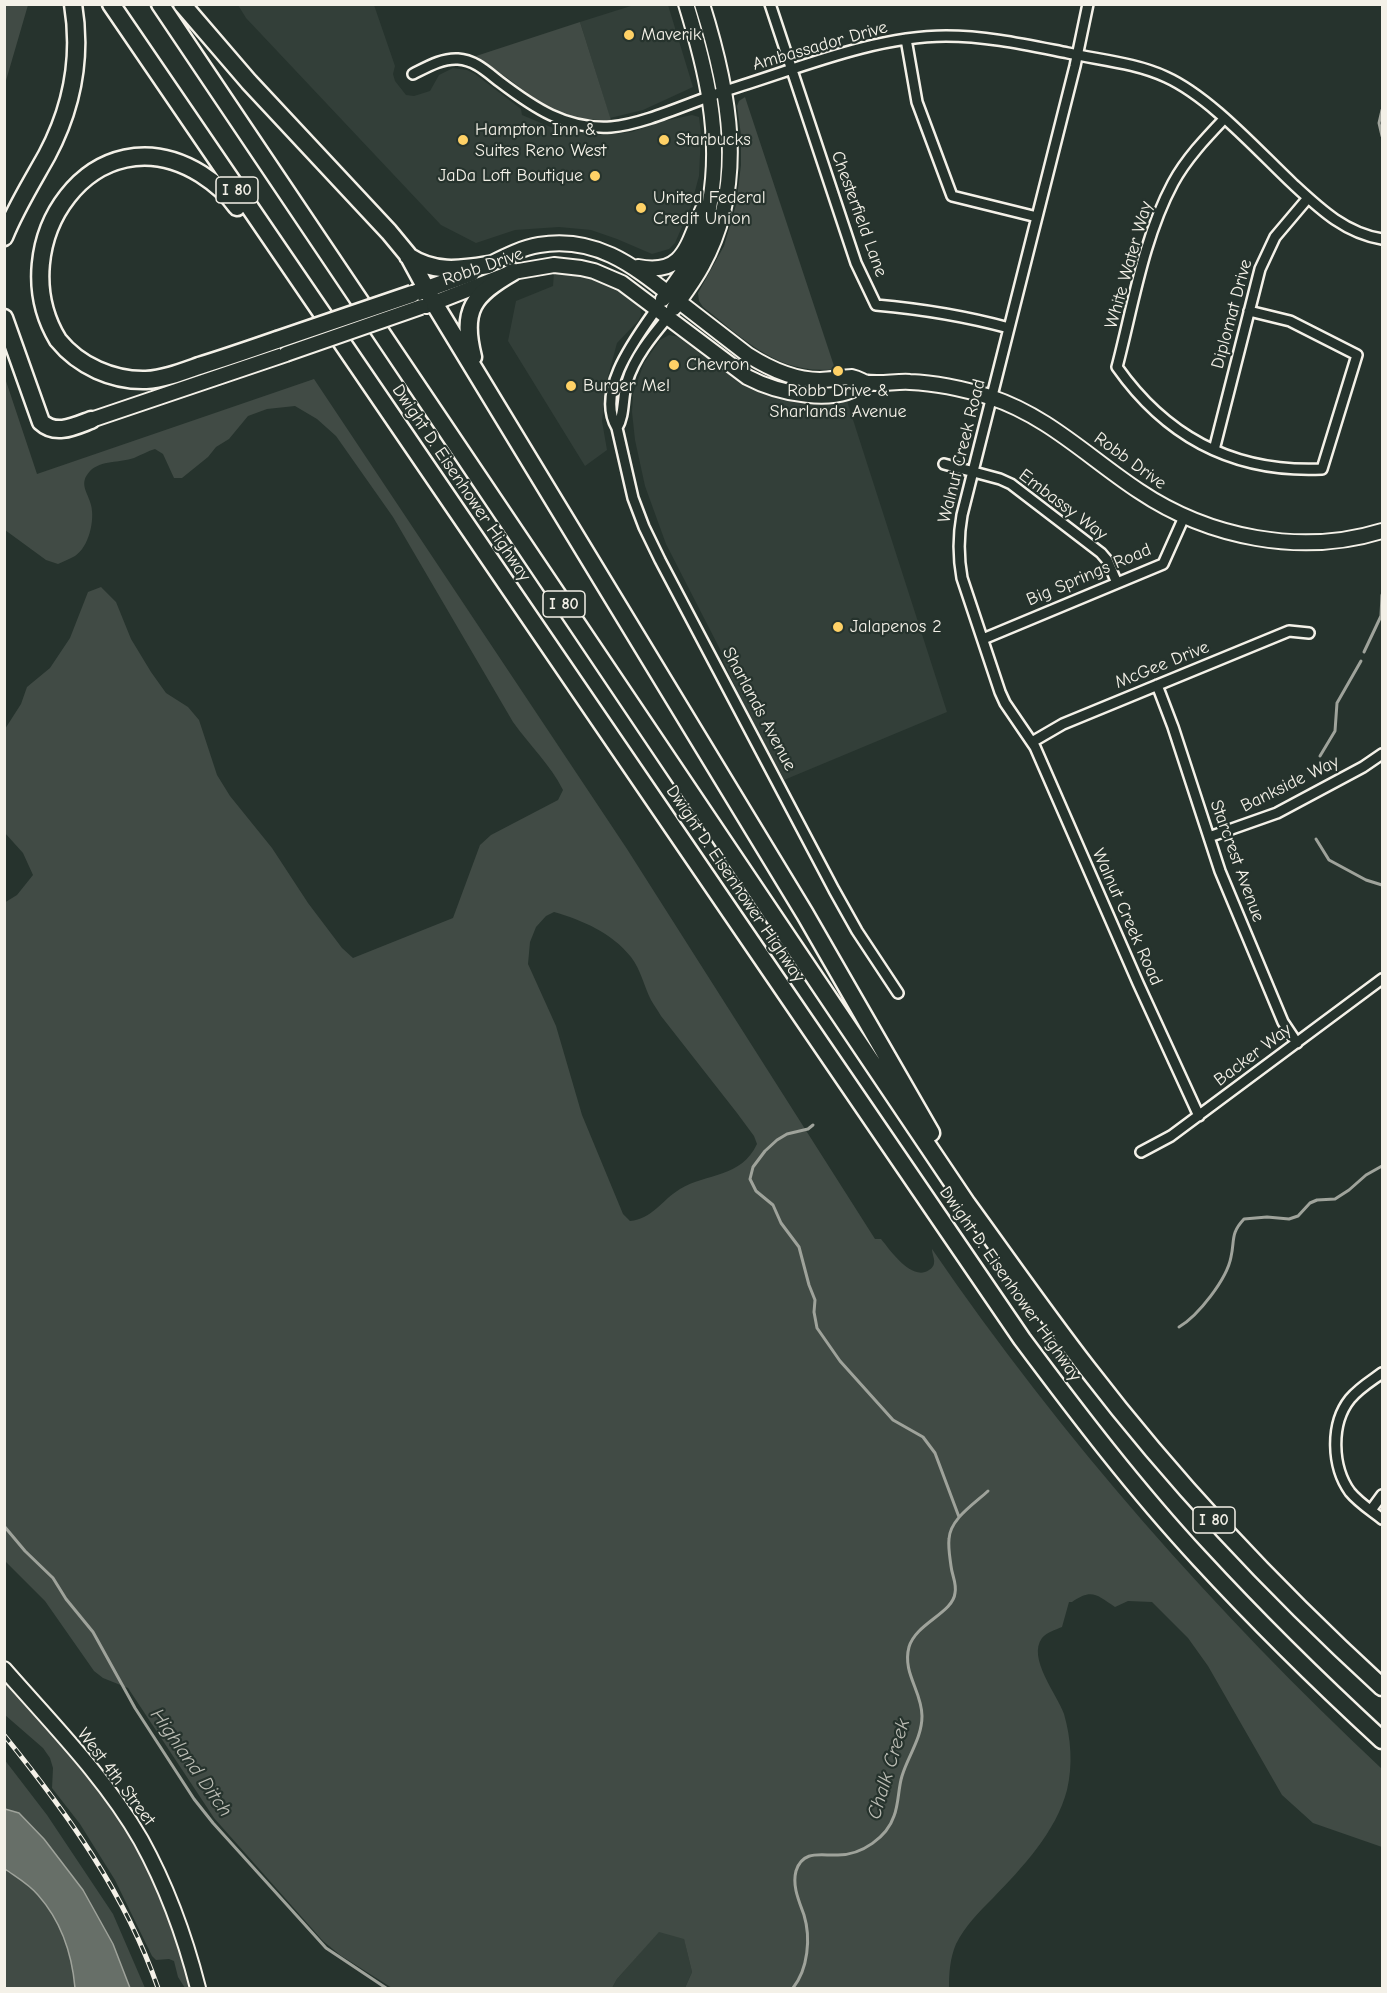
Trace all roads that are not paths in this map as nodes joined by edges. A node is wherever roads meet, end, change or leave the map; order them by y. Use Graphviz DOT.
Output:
graph roads {
  1 [pos="73,4"];
  2 [pos="111,4"];
  3 [pos="160,4"];
  4 [pos="182,4"];
  5 [pos="687,4"];
  6 [pos="702,4"];
  7 [pos="770,4"];
  8 [pos="1088,4"];
  9 [pos="906,39"];
  10 [pos="1077,55"];
  11 [pos="792,71"];
  12 [pos="413,74"];
  13 [pos="724,92"];
  14 [pos="709,97"];
  15 [pos="1224,119"];
  16 [pos="713,188"];
  17 [pos="1308,198"];
  18 [pos="1037,217"];
  19 [pos="4,237"];
  20 [pos="1383,239"];
  21 [pos="408,255"];
  22 [pos="488,265"];
  23 [pos="635,267"];
  24 [pos="513,272"];
  25 [pos="673,297"];
  26 [pos="423,298"];
  27 [pos="1249,311"];
  28 [pos="662,312"];
  29 [pos="4,318"];
  30 [pos="1009,328"];
  31 [pos="281,347"];
  32 [pos="364,375"];
  33 [pos="865,382"];
  34 [pos="485,386"];
  35 [pos="992,398"];
  36 [pos="91,420"];
  37 [pos="617,428"];
  38 [pos="1214,450"];
  39 [pos="944,465"];
  40 [pos="973,472"];
  41 [pos="1184,517"];
  42 [pos="1383,531"];
  43 [pos="1117,584"];
  44 [pos="1308,633"];
  45 [pos="982,639"];
  46 [pos="1157,685"];
  47 [pos="1032,742"];
  48 [pos="1383,754"];
  49 [pos="1209,837"];
  50 [pos="1383,979"];
  51 [pos="898,993"];
  52 [pos="1297,1043"];
  53 [pos="1199,1116"];
  54 [pos="1141,1152"];
  55 [pos="967,1204"];
  56 [pos="1383,1372"];
  57 [pos="1383,1495"];
  58 [pos="1371,1510"];
  59 [pos="1383,1519"];
  60 [pos="4,1669"];
  61 [pos="1383,1687"];
  62 [pos="1383,1740"];
  63 [pos="198,1989"];
  1 -- 19 [label="highway"];
  2 -- 32 [label="highway, Dwight D. Eisenhower Highway / I 80"];
  3 -- 55 [label="highway, Dwight D. Eisenhower Highway / I 80"];
  4 -- 21 [label="highway"];
  5 -- 14 [label="main road, Sharlands Avenue"];
  6 -- 13 [label="main road, Sharlands Avenue"];
  7 -- 11 [label="street, Chesterfield Lane"];
  8 -- 10 [label="street, Walnut Creek Road"];
  9 -- 10 [label="street, Ambassador Drive"];
  9 -- 11 [label="street, Ambassador Drive"];
  9 -- 18 [label="street"];
  10 -- 15 [label="street, Ambassador Drive"];
  10 -- 18 [label="street, Walnut Creek Road"];
  11 -- 13 [label="street, Ambassador Drive"];
  11 -- 30 [label="street, Chesterfield Lane"];
  12 -- 14 [label="street, Ambassador Drive"];
  13 -- 14 [label="street, Ambassador Drive"];
  13 -- 25 [label="main road, Sharlands Avenue"];
  14 -- 16 [label="main road, Sharlands Avenue"];
  15 -- 17 [label="street, Ambassador Drive"];
  15 -- 38 [label="street, White Water Way"];
  16 -- 23 [label="main road"];
  16 -- 25 [label="main road, Sharlands Avenue"];
  17 -- 20 [label="street, Ambassador Drive"];
  17 -- 27 [label="street, Diplomat Drive"];
  18 -- 30 [label="street, Walnut Creek Road"];
  21 -- 22 [label="highway"];
  21 -- 26 [label="highway"];
  22 -- 23 [label="main road, Robb Drive"];
  22 -- 26 [label="highway"];
  23 -- 25 [label="main road, Robb Drive"];
  24 -- 26 [label="main road, Robb Drive"];
  24 -- 28 [label="main road, Robb Drive"];
  24 -- 34 [label="highway"];
  25 -- 28 [label="main road, Sharlands Avenue"];
  25 -- 33 [label="main road, Robb Drive"];
  26 -- 31 [label="highway, bridge"];
  26 -- 34 [label="highway"];
  27 -- 38 [label="street, Diplomat Drive"];
  27 -- 38 [label="street"];
  28 -- 33 [label="main road, Robb Drive"];
  28 -- 37 [label="street, Sharlands Avenue"];
  28 -- 37 [label="street, Sharlands Avenue"];
  29 -- 36 [label="highway"];
  30 -- 35 [label="street, Walnut Creek Road"];
  31 -- 32 [label="highway"];
  31 -- 36 [label="main road"];
  32 -- 62 [label="highway, Dwight D. Eisenhower Highway / I 80"];
  33 -- 35 [label="main road, Robb Drive"];
  34 -- 55 [label="highway"];
  35 -- 40 [label="street, Walnut Creek Road"];
  35 -- 41 [label="main road, Robb Drive"];
  37 -- 51 [label="street, Sharlands Avenue"];
  39 -- 40 [label="street, Embassy Way"];
  40 -- 43 [label="street, Embassy Way"];
  40 -- 45 [label="street, Walnut Creek Road"];
  41 -- 42 [label="main road, Robb Drive"];
  41 -- 43 [label="street, Big Springs Road"];
  43 -- 45 [label="street, Big Springs Road"];
  44 -- 46 [label="street, McGee Drive"];
  45 -- 47 [label="street, Walnut Creek Road"];
  46 -- 47 [label="street, McGee Drive"];
  46 -- 49 [label="street, Starcrest Avenue"];
  47 -- 53 [label="street, Walnut Creek Road"];
  48 -- 49 [label="street, Bankside Way"];
  49 -- 52 [label="street, Starcrest Avenue"];
  50 -- 52 [label="street, Backer Way"];
  52 -- 53 [label="street, Backer Way"];
  53 -- 54 [label="street, Backer Way"];
  55 -- 61 [label="highway, Dwight D. Eisenhower Highway / I 80"];
  56 -- 58 [label="street"];
  57 -- 58 [label="street"];
  58 -- 59 [label="street"];
  60 -- 63 [label="main road, West 4th Street"];
}
